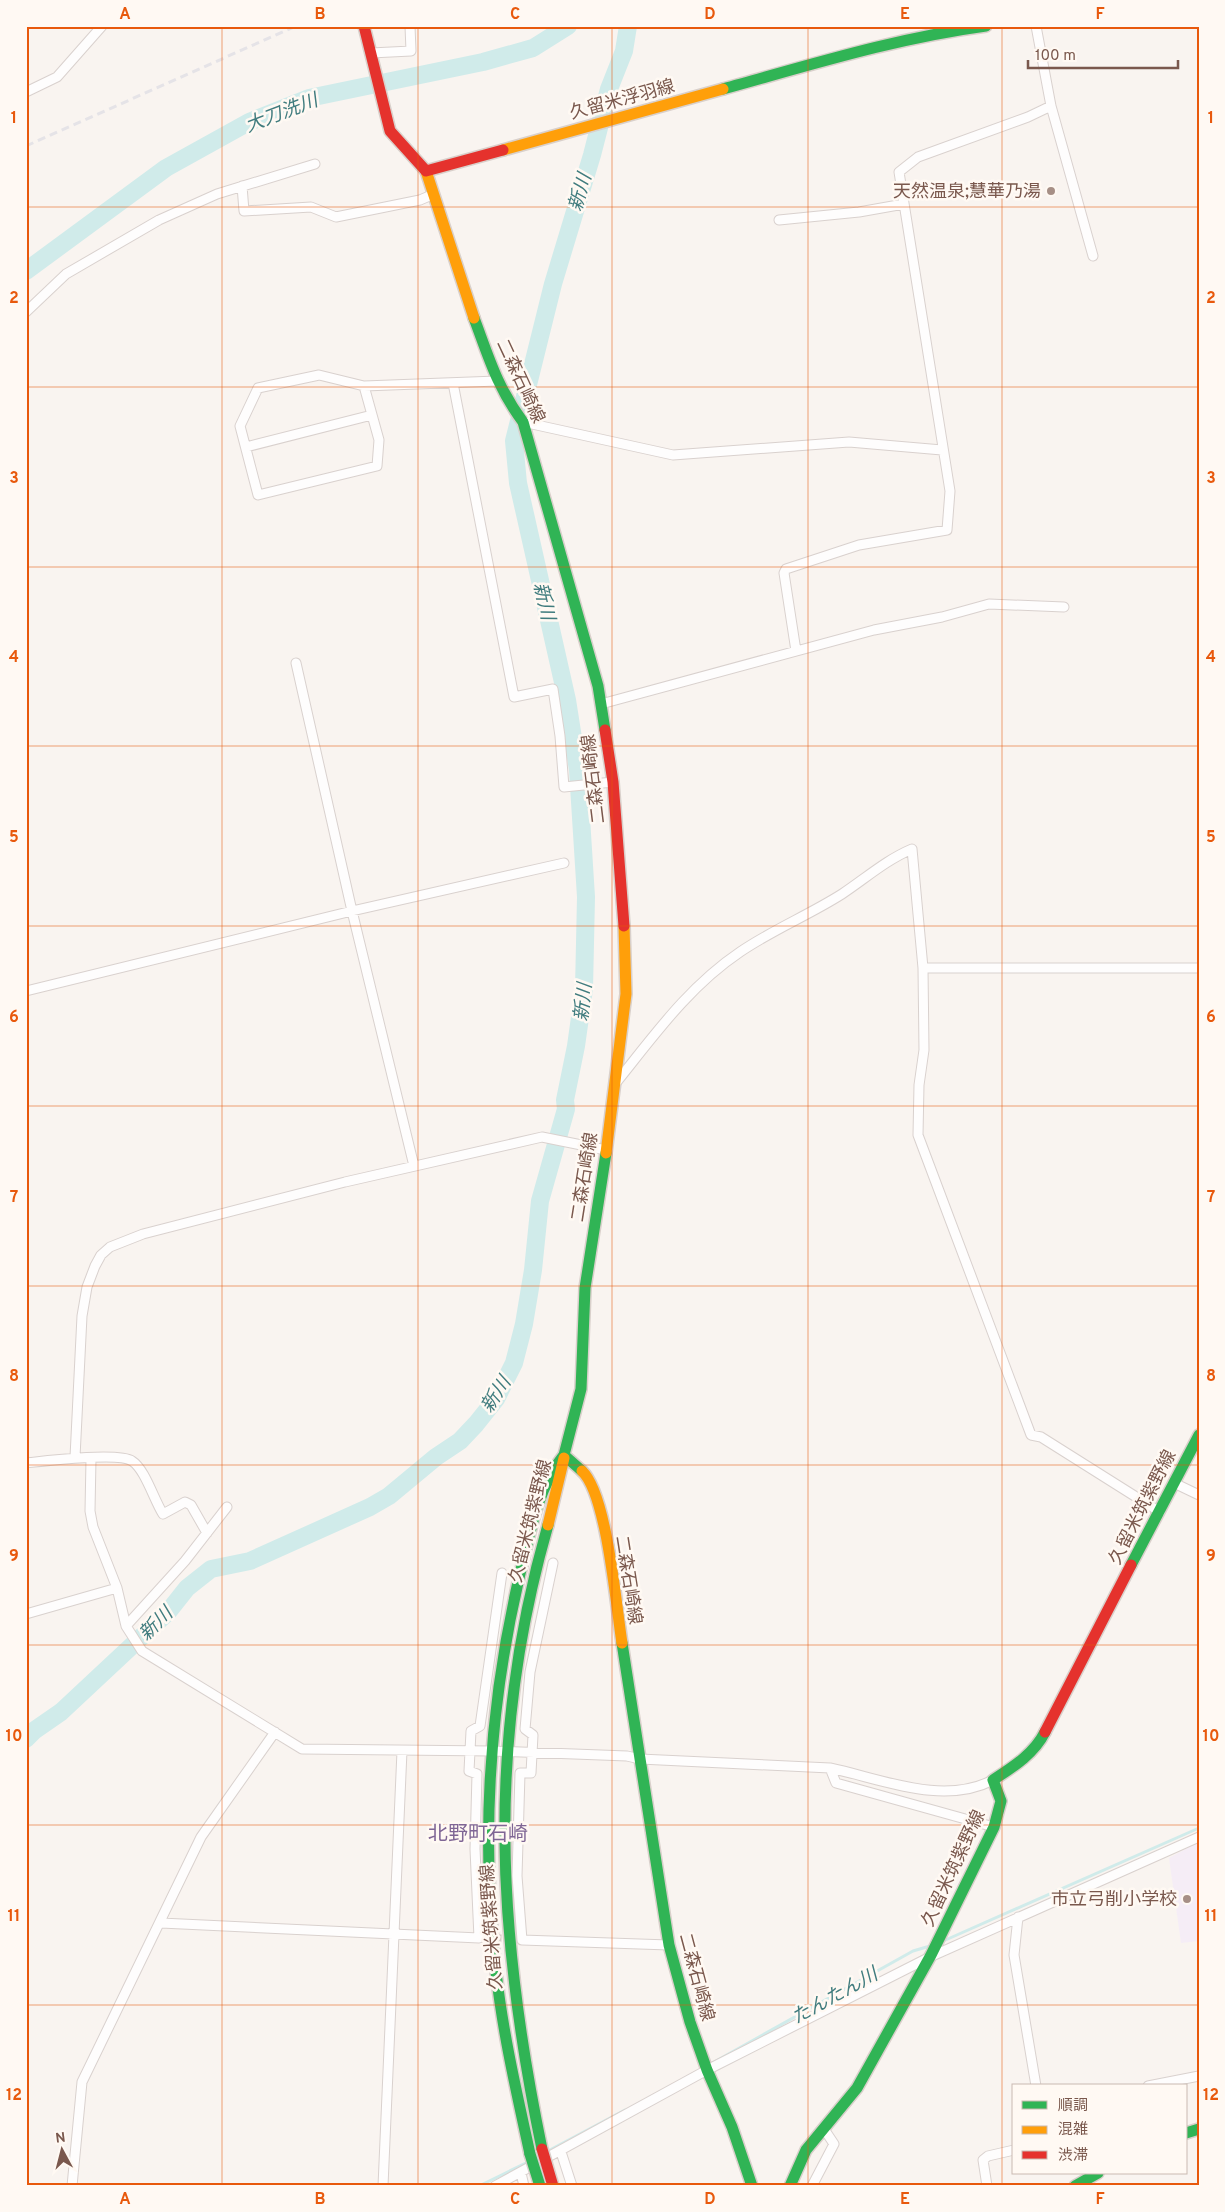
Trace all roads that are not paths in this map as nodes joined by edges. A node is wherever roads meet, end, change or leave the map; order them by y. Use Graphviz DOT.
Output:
graph roads {
  1 [pos="102,26"];
  2 [pos="364,26"];
  3 [pos="410,26"];
  4 [pos="986,26"];
  5 [pos="1036,26"];
  6 [pos="372,54"];
  7 [pos="26,92"];
  8 [pos="1051,106"];
  9 [pos="315,164"];
  10 [pos="426,171"];
  11 [pos="242,186"];
  12 [pos="434,194"];
  13 [pos="904,204"];
  14 [pos="779,220"];
  15 [pos="1093,256"];
  16 [pos="26,312"];
  17 [pos="498,381"];
  18 [pos="453,383"];
  19 [pos="364,386"];
  20 [pos="372,415"];
  21 [pos="523,422"];
  22 [pos="246,447"];
  23 [pos="942,450"];
  24 [pos="1064,607"];
  25 [pos="796,651"];
  26 [pos="296,663"];
  27 [pos="601,704"];
  28 [pos="613,782"];
  29 [pos="564,862"];
  30 [pos="352,911"];
  31 [pos="923,968"];
  32 [pos="1199,968"];
  33 [pos="26,991"];
  34 [pos="615,1085"];
  35 [pos="606,1150"];
  36 [pos="414,1166"];
  37 [pos="1199,1435"];
  38 [pos="564,1454"];
  39 [pos="75,1456"];
  40 [pos="91,1459"];
  41 [pos="26,1464"];
  42 [pos="1174,1483"];
  43 [pos="1199,1495"];
  44 [pos="227,1507"];
  45 [pos="1160,1512"];
  46 [pos="207,1533"];
  47 [pos="553,1563"];
  48 [pos="502,1572"];
  49 [pos="117,1588"];
  50 [pos="26,1614"];
  51 [pos="126,1626"];
  52 [pos="275,1732"];
  53 [pos="402,1751"];
  54 [pos="470,1751"];
  55 [pos="492,1751"];
  56 [pos="507,1752"];
  57 [pos="532,1753"];
  58 [pos="640,1759"];
  59 [pos="830,1768"];
  60 [pos="993,1780"];
  61 [pos="994,1827"];
  62 [pos="1199,1837"];
  63 [pos="1018,1918"];
  64 [pos="161,1923"];
  65 [pos="395,1934"];
  66 [pos="669,1945"];
  67 [pos="930,1956"];
  68 [pos="707,2070"];
  69 [pos="1199,2076"];
  70 [pos="1036,2084"];
  71 [pos="1158,2084"];
  72 [pos="824,2129"];
  73 [pos="1012,2150"];
  74 [pos="561,2152"];
  75 [pos="520,2173"];
  76 [pos="1096,2174"];
  77 [pos="72,2186"];
  78 [pos="384,2186"];
  79 [pos="495,2186"];
  80 [pos="524,2186"];
  81 [pos="540,2186"];
  82 [pos="553,2186"];
  83 [pos="572,2186"];
  84 [pos="752,2186"];
  85 [pos="790,2186"];
  86 [pos="812,2186"];
  87 [pos="986,2186"];
  88 [pos="1075,2186"];
  1 -- 7 [label="street"];
  2 -- 6 [label="main road"];
  3 -- 6 [label="street"];
  4 -- 10 [label="main road, 久留米浮羽線"];
  5 -- 8 [label="street"];
  6 -- 10 [label="main road"];
  8 -- 13 [label="street"];
  8 -- 15 [label="street"];
  9 -- 11 [label="street"];
  10 -- 12 [label="main road, 二森石崎線"];
  11 -- 12 [label="street"];
  11 -- 16 [label="street"];
  12 -- 17 [label="main road, 二森石崎線"];
  13 -- 14 [label="street"];
  13 -- 23 [label="street"];
  17 -- 18 [label="street"];
  17 -- 21 [label="main road, 二森石崎線"];
  18 -- 19 [label="street"];
  18 -- 28 [label="street"];
  19 -- 20 [label="street"];
  19 -- 22 [label="street"];
  20 -- 22 [label="street"];
  20 -- 22 [label="street"];
  21 -- 23 [label="street"];
  21 -- 27 [label="main road, 二森石崎線"];
  23 -- 25 [label="street"];
  24 -- 25 [label="street"];
  25 -- 27 [label="street"];
  26 -- 30 [label="street"];
  27 -- 28 [label="main road, 二森石崎線"];
  28 -- 34 [label="main road, 二森石崎線"];
  29 -- 30 [label="street"];
  30 -- 33 [label="street"];
  30 -- 36 [label="street"];
  31 -- 32 [label="street"];
  31 -- 34 [label="street"];
  31 -- 45 [label="street"];
  34 -- 35 [label="main road, 二森石崎線"];
  35 -- 36 [label="street"];
  35 -- 38 [label="main road, 二森石崎線"];
  36 -- 39 [label="street"];
  37 -- 42 [label="main road, 久留米筑紫野線"];
  38 -- 55 [label="main road, 久留米筑紫野線"];
  38 -- 56 [label="main road, 久留米筑紫野線"];
  38 -- 58 [label="main road, 二森石崎線"];
  39 -- 40 [label="street"];
  39 -- 41 [label="street"];
  40 -- 46 [label="street"];
  40 -- 49 [label="street"];
  42 -- 43 [label="street"];
  42 -- 45 [label="main road, 久留米筑紫野線"];
  44 -- 46 [label="street"];
  45 -- 60 [label="main road, 久留米筑紫野線"];
  46 -- 51 [label="street"];
  47 -- 57 [label="street"];
  48 -- 54 [label="street"];
  49 -- 50 [label="street"];
  49 -- 51 [label="street"];
  51 -- 52 [label="street"];
  52 -- 53 [label="street"];
  52 -- 64 [label="street"];
  53 -- 54 [label="street"];
  53 -- 65 [label="street"];
  54 -- 55 [label="street"];
  54 -- 65 [label="street"];
  55 -- 56 [label="street"];
  55 -- 81 [label="main road, 久留米筑紫野線, bridge"];
  56 -- 57 [label="street"];
  56 -- 82 [label="main road, 久留米筑紫野線, bridge"];
  57 -- 58 [label="street"];
  57 -- 66 [label="street"];
  58 -- 59 [label="street"];
  58 -- 66 [label="main road, 二森石崎線"];
  59 -- 60 [label="street"];
  59 -- 61 [label="street"];
  60 -- 61 [label="main road, 久留米筑紫野線"];
  61 -- 67 [label="main road, 久留米筑紫野線"];
  62 -- 63 [label="street"];
  63 -- 67 [label="street"];
  63 -- 70 [label="street"];
  64 -- 65 [label="street"];
  64 -- 77 [label="street"];
  65 -- 78 [label="street"];
  66 -- 68 [label="main road, 二森石崎線"];
  67 -- 68 [label="street"];
  67 -- 72 [label="main road, 久留米筑紫野線"];
  68 -- 74 [label="street"];
  68 -- 84 [label="main road, 二森石崎線"];
  69 -- 71 [label="street"];
  72 -- 85 [label="main road, 久留米筑紫野線"];
  72 -- 86 [label="street"];
  73 -- 87 [label="street"];
  74 -- 75 [label="street"];
  74 -- 83 [label="street"];
  75 -- 79 [label="street"];
  75 -- 80 [label="street"];
  76 -- 88 [label="main road"];
}
